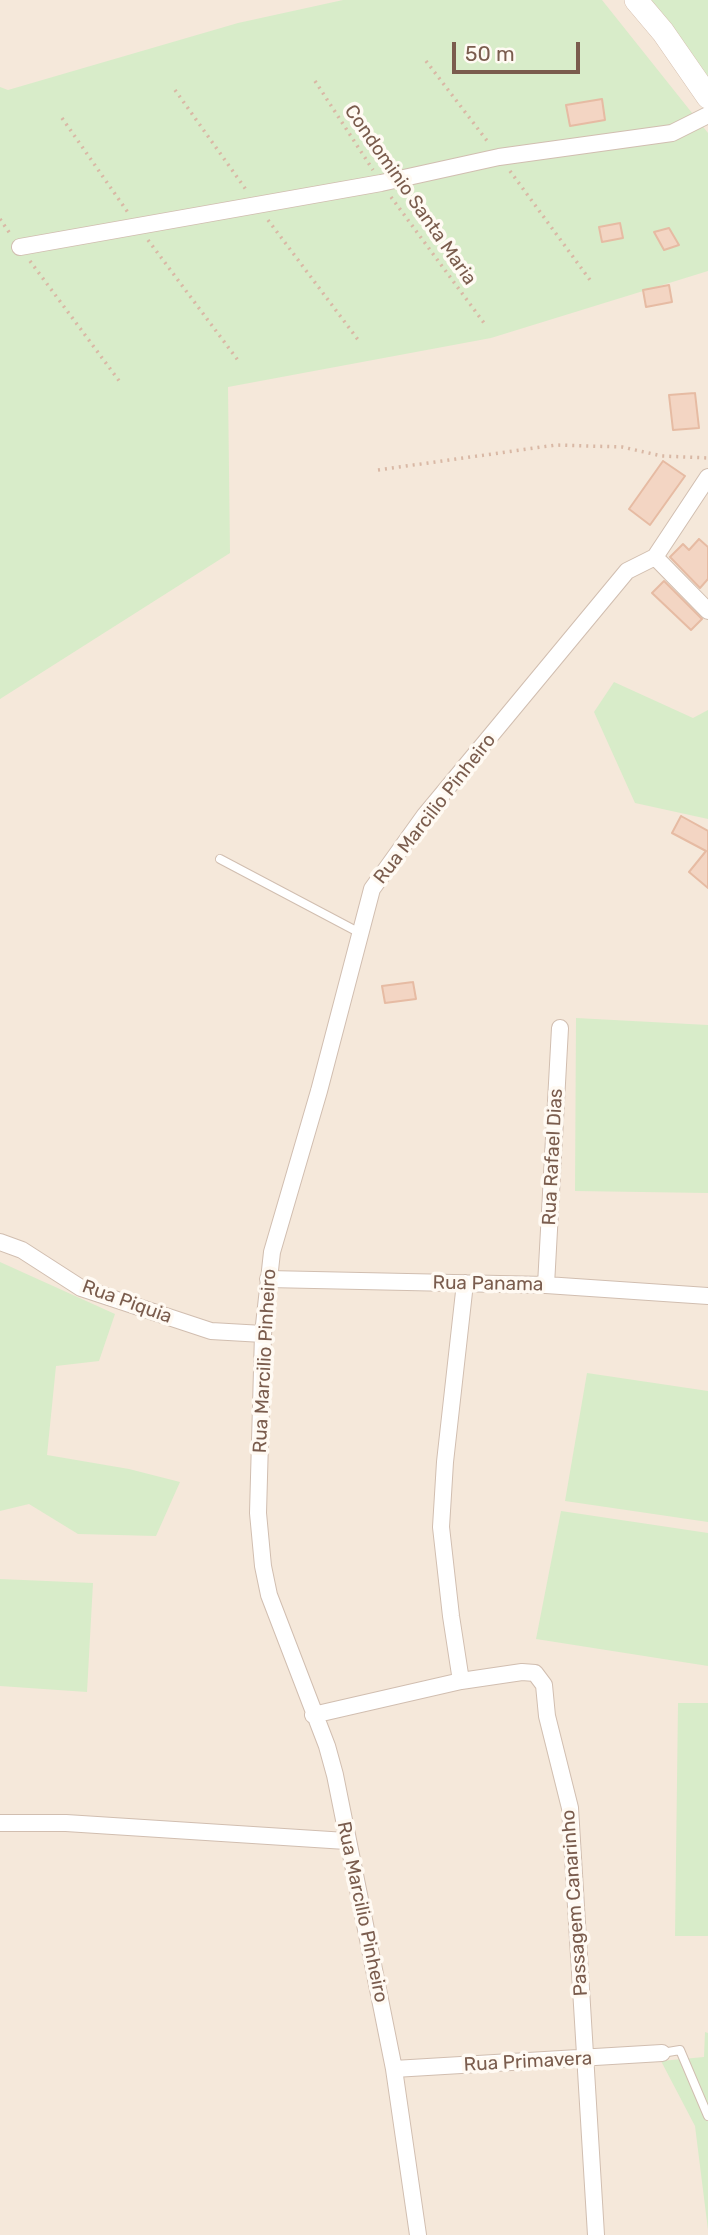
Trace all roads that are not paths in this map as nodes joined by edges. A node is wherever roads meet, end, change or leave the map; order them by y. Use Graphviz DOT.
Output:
graph roads {
  1 [pos="636,0"];
  2 [pos="708,97"];
  3 [pos="708,115"];
  4 [pos="20,247"];
  5 [pos="708,477"];
  6 [pos="655,557"];
  7 [pos="708,611"];
  8 [pos="220,859"];
  9 [pos="360,933"];
  10 [pos="559,1028"];
  11 [pos="0,1241"];
  12 [pos="268,1279"];
  13 [pos="465,1283"];
  14 [pos="546,1285"];
  15 [pos="708,1296"];
  16 [pos="263,1334"];
  17 [pos="461,1681"];
  18 [pos="313,1715"];
  19 [pos="0,1823"];
  20 [pos="346,1841"];
  21 [pos="662,2053"];
  22 [pos="586,2059"];
  23 [pos="394,2069"];
  24 [pos="708,2116"];
  25 [pos="418,2235"];
  26 [pos="596,2235"];
  1 -- 2 [label="street"];
  3 -- 4 [label="street"];
  5 -- 6 [label="street, Rua Marcilio Pinheiro"];
  6 -- 7 [label="street"];
  6 -- 9 [label="street, Rua Marcilio Pinheiro"];
  8 -- 9 [label="lane"];
  9 -- 12 [label="street, Rua Marcilio Pinheiro"];
  10 -- 14 [label="street, Rua Rafael Dias"];
  11 -- 16 [label="street, Rua Piquia"];
  12 -- 13 [label="street, Rua Panama"];
  12 -- 16 [label="street, Rua Marcilio Pinheiro"];
  13 -- 14 [label="street, Rua Panama"];
  13 -- 17 [label="street"];
  14 -- 15 [label="street, Rua Panama"];
  16 -- 18 [label="street, Rua Marcilio Pinheiro"];
  17 -- 18 [label="street, Passagem Canarinho"];
  17 -- 22 [label="street, Passagem Canarinho"];
  18 -- 20 [label="street, Rua Marcilio Pinheiro"];
  19 -- 20 [label="street"];
  20 -- 23 [label="street, Rua Marcilio Pinheiro"];
  21 -- 22 [label="street, Rua Primavera"];
  21 -- 24 [label="lane"];
  22 -- 23 [label="street, Rua Primavera"];
  22 -- 26 [label="street, Passagem Canarinho"];
  23 -- 25 [label="street, Rua Marcilio Pinheiro"];
}
